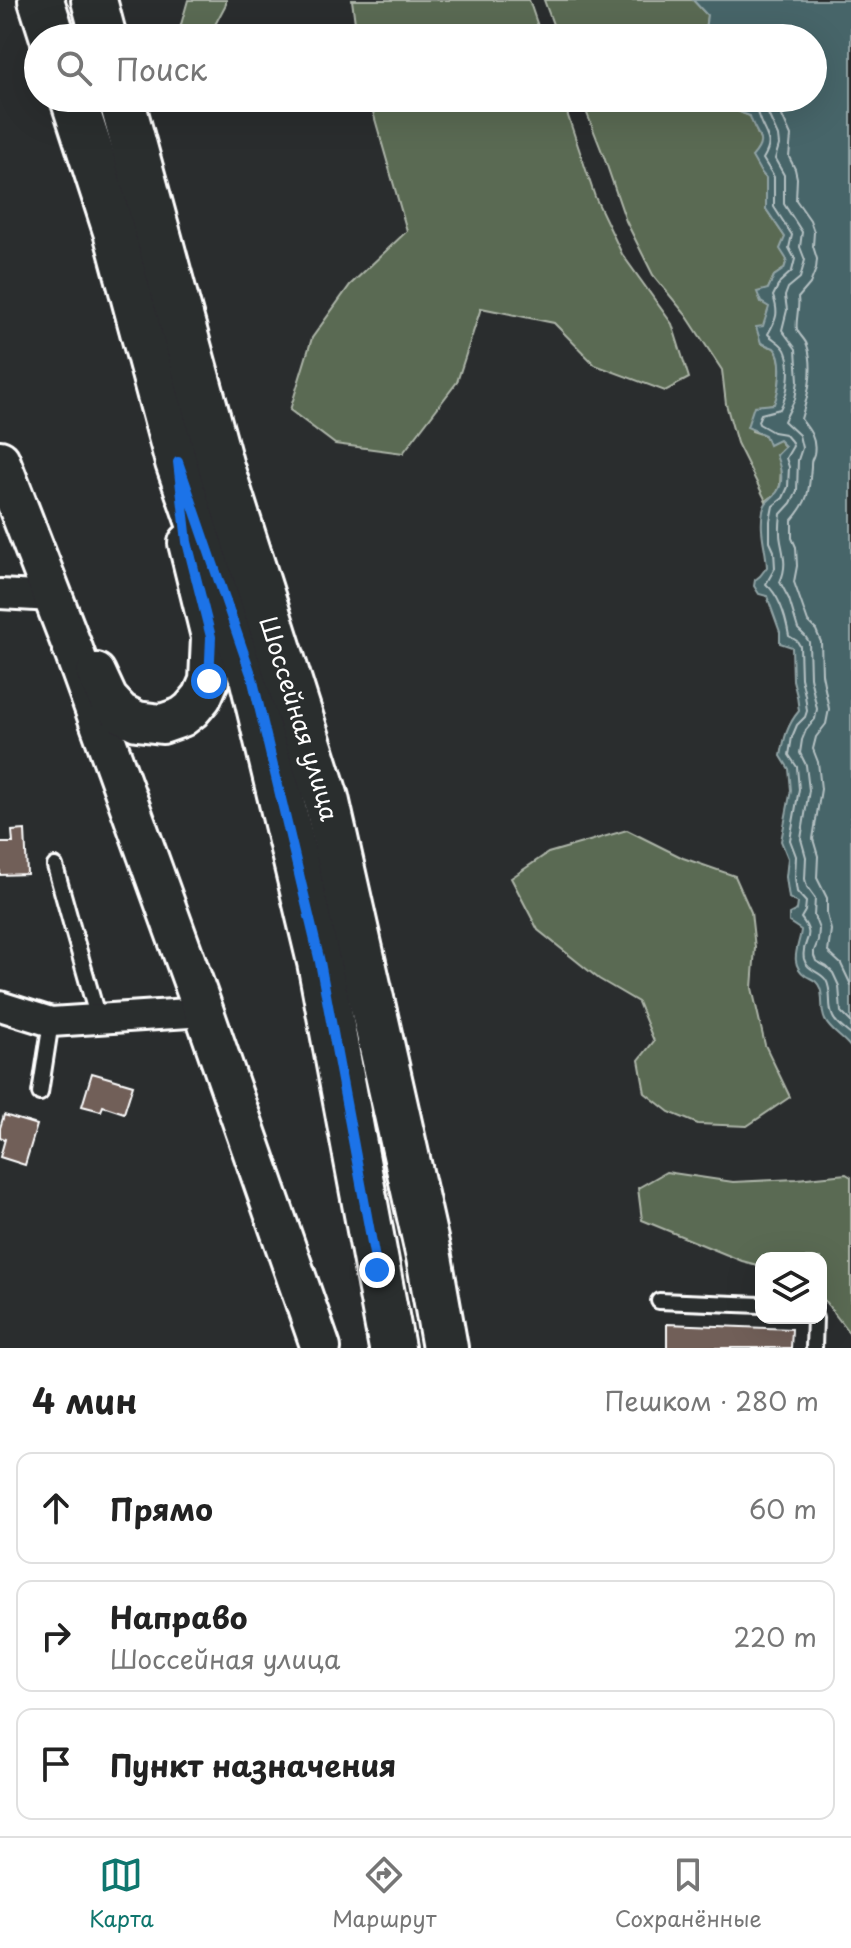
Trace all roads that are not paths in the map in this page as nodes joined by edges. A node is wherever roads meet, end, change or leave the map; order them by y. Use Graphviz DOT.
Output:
graph roads {
  1 [pos="41,0"];
  2 [pos="94,0"];
  3 [pos="49,24"];
  4 [pos="100,24"];
  5 [pos="78,112"];
  6 [pos="125,112"];
  7 [pos="0,460"];
  8 [pos="178,462"];
  9 [pos="0,594"];
  10 [pos="53,597"];
  11 [pos="73,649"];
  12 [pos="55,866"];
  13 [pos="0,1006"];
  14 [pos="204,1012"];
  15 [pos="98,1019"];
  16 [pos="51,1022"];
  17 [pos="40,1093"];
  18 [pos="659,1301"];
  19 [pos="755,1305"];
  20 [pos="815,1324"];
  21 [pos="321,1348"];
  22 [pos="392,1348"];
  23 [pos="445,1348"];
  24 [pos="814,1348"];
  1 -- 3 [label="main road"];
  2 -- 4 [label="main road"];
  5 -- 8 [label="main road, Шоссейная улица"];
  6 -- 23 [label="main road, Шоссейная улица"];
  7 -- 10 [label="main road"];
  8 -- 11 [label="main road"];
  8 -- 22 [label="main road, Шоссейная улица"];
  9 -- 10 [label="street"];
  10 -- 11 [label="main road"];
  11 -- 14 [label="main road"];
  12 -- 15 [label="lane"];
  13 -- 16 [label="street"];
  14 -- 15 [label="street"];
  14 -- 21 [label="main road"];
  15 -- 16 [label="street"];
  16 -- 17 [label="lane"];
  18 -- 19 [label="lane"];
  20 -- 24 [label="lane"];
}
